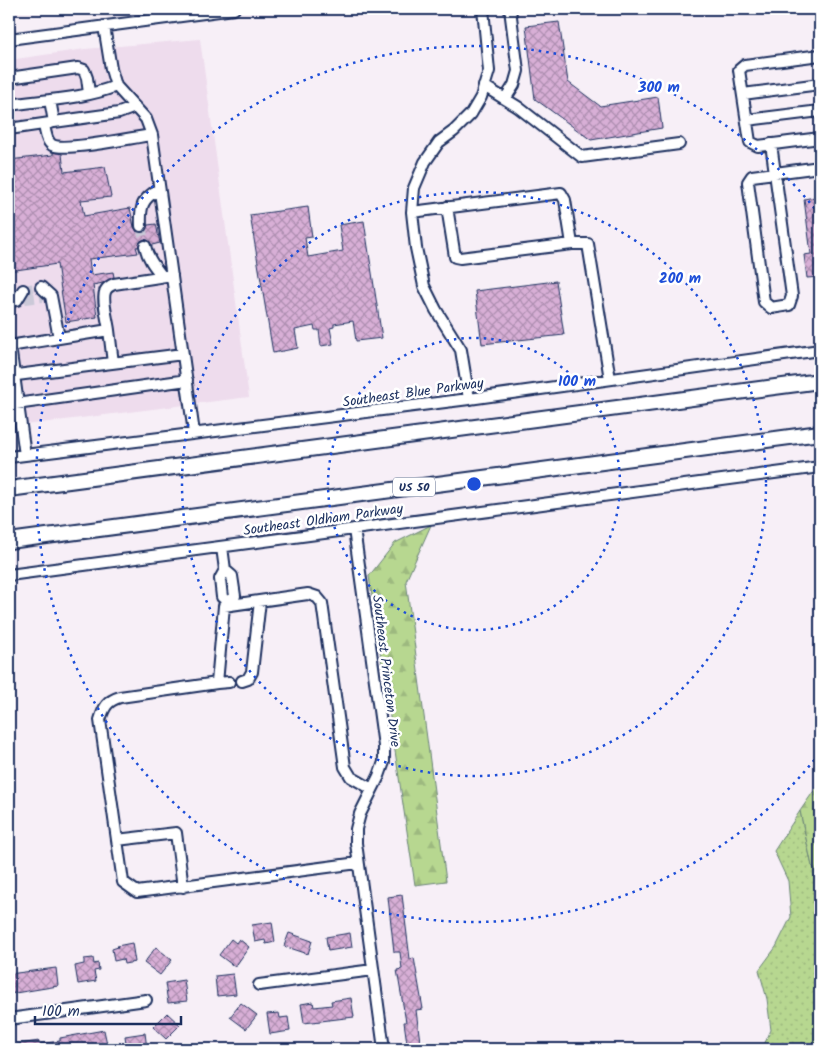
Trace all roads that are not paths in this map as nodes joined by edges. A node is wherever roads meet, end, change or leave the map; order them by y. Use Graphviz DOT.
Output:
graph roads {
  1 [pos="234,9"];
  2 [pos="483,9"];
  3 [pos="510,9"];
  4 [pos="104,26"];
  5 [pos="9,39"];
  6 [pos="820,55"];
  7 [pos="9,78"];
  8 [pos="820,84"];
  9 [pos="116,86"];
  10 [pos="484,86"];
  11 [pos="89,93"];
  12 [pos="743,94"];
  13 [pos="505,99"];
  14 [pos="50,100"];
  15 [pos="9,105"];
  16 [pos="135,107"];
  17 [pos="820,111"];
  18 [pos="747,120"];
  19 [pos="54,122"];
  20 [pos="44,124"];
  21 [pos="9,129"];
  22 [pos="152,135"];
  23 [pos="820,138"];
  24 [pos="679,144"];
  25 [pos="771,144"];
  26 [pos="820,167"];
  27 [pos="774,173"];
  28 [pos="159,189"];
  29 [pos="447,207"];
  30 [pos="412,212"];
  31 [pos="141,226"];
  32 [pos="572,244"];
  33 [pos="145,246"];
  34 [pos="168,276"];
  35 [pos="45,294"];
  36 [pos="109,330"];
  37 [pos="59,338"];
  38 [pos="9,346"];
  39 [pos="820,350"];
  40 [pos="183,354"];
  41 [pos="113,364"];
  42 [pos="11,376"];
  43 [pos="610,379"];
  44 [pos="186,380"];
  45 [pos="820,381"];
  46 [pos="469,398"];
  47 [pos="13,404"];
  48 [pos="194,433"];
  49 [pos="820,433"];
  50 [pos="25,455"];
  51 [pos="9,456"];
  52 [pos="820,467"];
  53 [pos="9,489"];
  54 [pos="354,529"];
  55 [pos="9,541"];
  56 [pos="222,547"];
  57 [pos="9,575"];
  58 [pos="260,601"];
  59 [pos="229,603"];
  60 [pos="242,681"];
  61 [pos="230,682"];
  62 [pos="217,684"];
  63 [pos="372,789"];
  64 [pos="117,840"];
  65 [pos="358,864"];
  66 [pos="183,887"];
  67 [pos="373,970"];
  68 [pos="259,985"];
  69 [pos="146,1000"];
  70 [pos="9,1019"];
  71 [pos="384,1049"];
  1 -- 4 [label="street"];
  2 -- 10 [label="street"];
  3 -- 13 [label="street"];
  4 -- 5 [label="street"];
  4 -- 9 [label="street"];
  6 -- 12 [label="street"];
  7 -- 11 [label="street"];
  8 -- 12 [label="street"];
  9 -- 11 [label="street"];
  9 -- 16 [label="street"];
  10 -- 13 [label="street"];
  10 -- 30 [label="street"];
  11 -- 14 [label="street"];
  12 -- 18 [label="street"];
  13 -- 24 [label="street"];
  14 -- 15 [label="street"];
  14 -- 19 [label="street"];
  16 -- 19 [label="street"];
  16 -- 22 [label="street"];
  17 -- 18 [label="street"];
  18 -- 25 [label="street"];
  19 -- 20 [label="street"];
  20 -- 21 [label="street"];
  20 -- 22 [label="street"];
  22 -- 28 [label="street"];
  23 -- 25 [label="street"];
  25 -- 27 [label="street"];
  26 -- 27 [label="street"];
  27 -- 27 [label="street"];
  28 -- 31 [label="street"];
  28 -- 34 [label="street"];
  29 -- 30 [label="street"];
  29 -- 32 [label="street"];
  29 -- 32 [label="street"];
  30 -- 46 [label="street"];
  32 -- 43 [label="street"];
  33 -- 34 [label="street"];
  34 -- 36 [label="street"];
  34 -- 40 [label="street"];
  35 -- 37 [label="street"];
  36 -- 37 [label="street"];
  36 -- 41 [label="street"];
  37 -- 38 [label="street"];
  38 -- 42 [label="street"];
  39 -- 43 [label="street, Southeast Blue Parkway"];
  40 -- 41 [label="street"];
  40 -- 44 [label="street"];
  41 -- 42 [label="street"];
  42 -- 47 [label="street"];
  43 -- 46 [label="street, Southeast Blue Parkway"];
  44 -- 47 [label="street"];
  44 -- 48 [label="street"];
  45 -- 53 [label="highway"];
  46 -- 48 [label="street, Southeast Blue Parkway"];
  47 -- 50 [label="street"];
  48 -- 50 [label="street, Southeast Blue Parkway"];
  49 -- 55 [label="highway, US 50"];
  50 -- 51 [label="street, Southeast Blue Parkway"];
  52 -- 54 [label="street, Southeast Oldham Parkway"];
  54 -- 56 [label="street, Southeast Oldham Parkway"];
  54 -- 63 [label="street, Southeast Princeton Drive"];
  56 -- 57 [label="street, Southeast Oldham Parkway"];
  56 -- 59 [label="street"];
  58 -- 59 [label="street"];
  58 -- 60 [label="street"];
  58 -- 63 [label="street"];
  59 -- 62 [label="street"];
  61 -- 62 [label="street"];
  62 -- 64 [label="street"];
  63 -- 65 [label="street, Southeast Princeton Drive"];
  64 -- 66 [label="street"];
  64 -- 66 [label="street"];
  65 -- 66 [label="street"];
  65 -- 67 [label="street, Southeast Princeton Drive"];
  67 -- 68 [label="street"];
  67 -- 71 [label="street, Southeast Princeton Drive"];
  69 -- 70 [label="street"];
}
